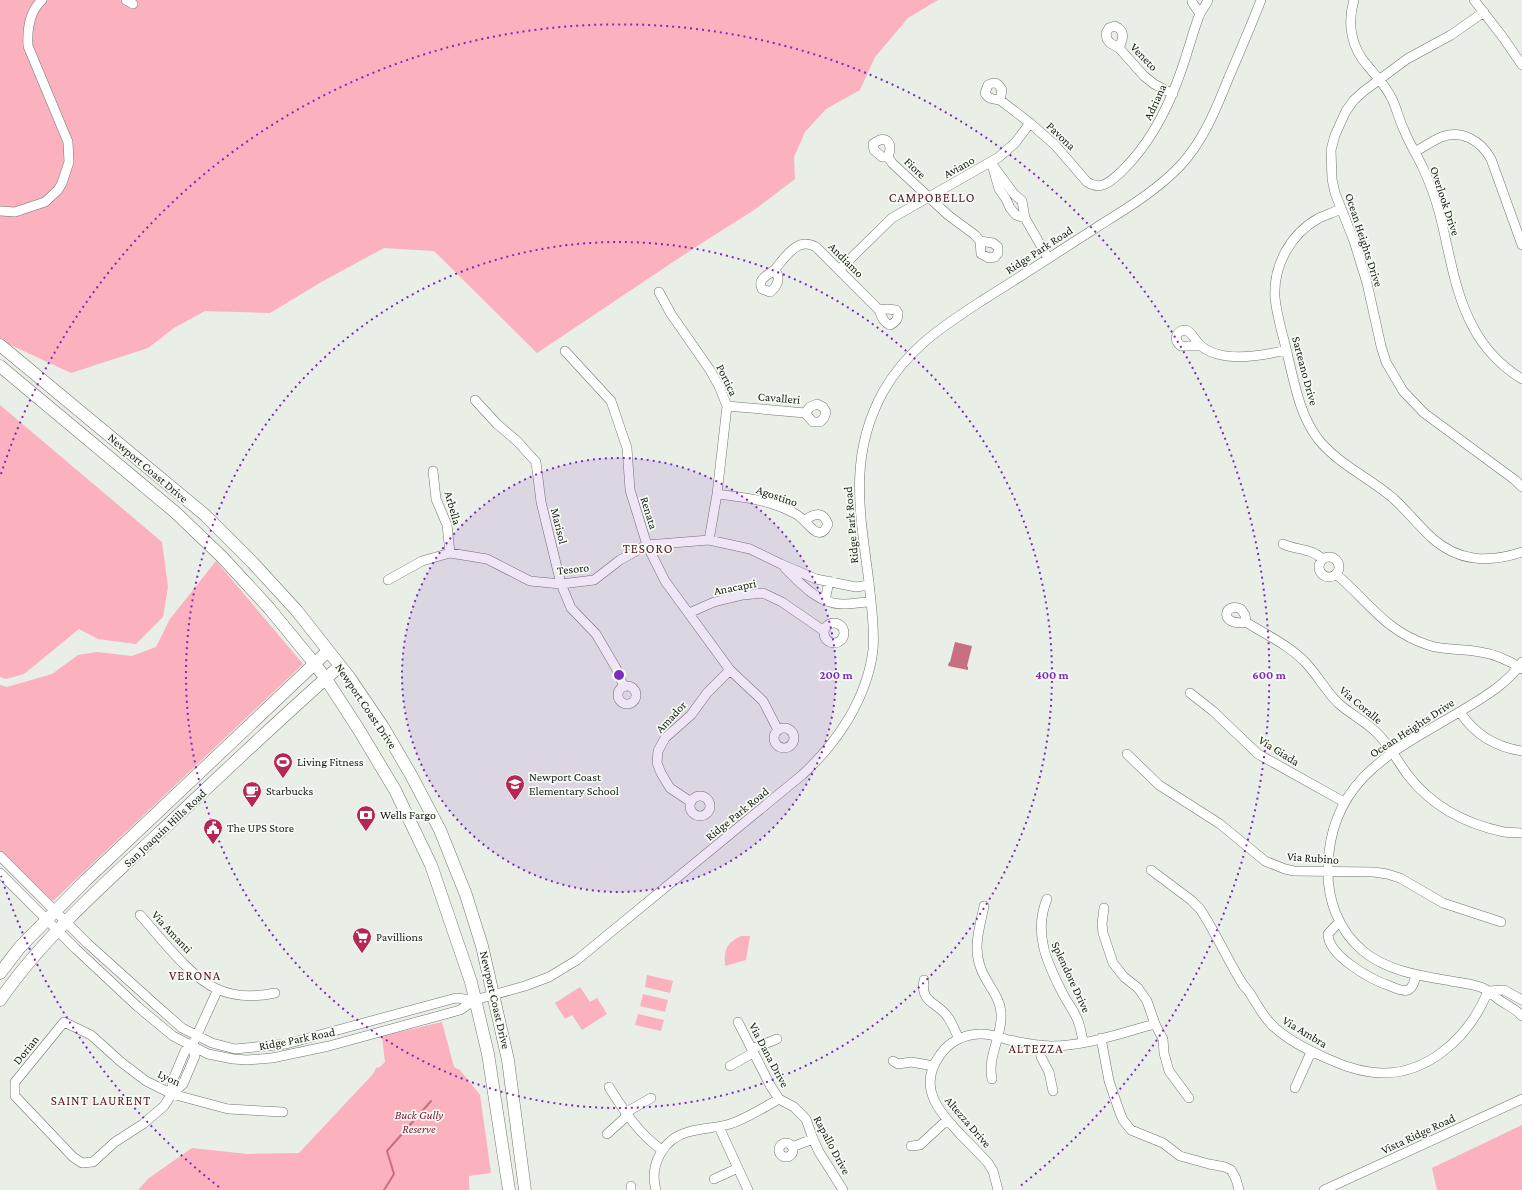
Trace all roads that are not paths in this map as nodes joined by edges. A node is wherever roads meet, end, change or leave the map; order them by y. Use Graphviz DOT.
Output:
graph roads {
  1 [pos="42,0"];
  2 [pos="1192,0"];
  3 [pos="1208,0"];
  4 [pos="1261,0"];
  5 [pos="1354,0"];
  6 [pos="1474,0"];
  7 [pos="1484,12"];
  8 [pos="1200,14"];
  9 [pos="1119,48"];
  10 [pos="1522,65"];
  11 [pos="1380,79"];
  12 [pos="1172,94"];
  13 [pos="1000,100"];
  14 [pos="1030,124"];
  15 [pos="1415,152"];
  16 [pos="888,157"];
  17 [pos="991,163"];
  18 [pos="1105,185"];
  19 [pos="1010,196"];
  20 [pos="928,198"];
  21 [pos="1341,209"];
  22 [pos="0,211"];
  23 [pos="1025,218"];
  24 [pos="980,241"];
  25 [pos="1522,245"];
  26 [pos="1048,258"];
  27 [pos="774,270"];
  28 [pos="839,270"];
  29 [pos="659,292"];
  30 [pos="880,310"];
  31 [pos="0,345"];
  32 [pos="1201,346"];
  33 [pos="1286,350"];
  34 [pos="565,351"];
  35 [pos="0,366"];
  36 [pos="1522,379"];
  37 [pos="475,400"];
  38 [pos="727,406"];
  39 [pos="805,413"];
  40 [pos="433,471"];
  41 [pos="1522,487"];
  42 [pos="716,494"];
  43 [pos="805,520"];
  44 [pos="709,540"];
  45 [pos="1282,544"];
  46 [pos="646,545"];
  47 [pos="1522,552"];
  48 [pos="450,553"];
  49 [pos="1322,559"];
  50 [pos="781,564"];
  51 [pos="1336,574"];
  52 [pos="388,580"];
  53 [pos="829,581"];
  54 [pos="561,584"];
  55 [pos="869,585"];
  56 [pos="825,601"];
  57 [pos="871,602"];
  58 [pos="688,614"];
  59 [pos="1246,622"];
  60 [pos="824,631"];
  61 [pos="328,650"];
  62 [pos="314,663"];
  63 [pos="340,666"];
  64 [pos="1521,666"];
  65 [pos="730,670"];
  66 [pos="326,679"];
  67 [pos="624,687"];
  68 [pos="1190,693"];
  69 [pos="1460,712"];
  70 [pos="778,730"];
  71 [pos="1522,751"];
  72 [pos="1394,752"];
  73 [pos="1127,754"];
  74 [pos="691,802"];
  75 [pos="1344,802"];
  76 [pos="1522,833"];
  77 [pos="0,856"];
  78 [pos="1150,870"];
  79 [pos="1327,872"];
  80 [pos="0,873"];
  81 [pos="1046,900"];
  82 [pos="984,906"];
  83 [pos="1104,908"];
  84 [pos="140,915"];
  85 [pos="51,916"];
  86 [pos="1339,922"];
  87 [pos="1501,922"];
  88 [pos="62,927"];
  89 [pos="0,973"];
  90 [pos="1416,974"];
  91 [pos="924,980"];
  92 [pos="218,989"];
  93 [pos="1488,991"];
  94 [pos="275,993"];
  95 [pos="493,995"];
  96 [pos="1522,999"];
  97 [pos="0,1000"];
  98 [pos="475,1000"];
  99 [pos="1522,1016"];
  100 [pos="64,1022"];
  101 [pos="738,1022"];
  102 [pos="1155,1024"];
  103 [pos="196,1036"];
  104 [pos="997,1037"];
  105 [pos="1101,1038"];
  106 [pos="777,1039"];
  107 [pos="958,1039"];
  108 [pos="1084,1042"];
  109 [pos="192,1046"];
  110 [pos="1040,1046"];
  111 [pos="753,1051"];
  112 [pos="1311,1052"];
  113 [pos="894,1061"];
  114 [pos="730,1066"];
  115 [pos="934,1066"];
  116 [pos="992,1079"];
  117 [pos="609,1087"];
  118 [pos="1295,1088"];
  119 [pos="1052,1091"];
  120 [pos="172,1094"];
  121 [pos="651,1098"];
  122 [pos="1189,1098"];
  123 [pos="780,1099"];
  124 [pos="1522,1099"];
  125 [pos="283,1112"];
  126 [pos="626,1115"];
  127 [pos="947,1120"];
  128 [pos="719,1127"];
  129 [pos="607,1134"];
  130 [pos="813,1139"];
  131 [pos="911,1146"];
  132 [pos="792,1148"];
  133 [pos="662,1150"];
  134 [pos="738,1168"];
  135 [pos="714,1179"];
  136 [pos="509,1190"];
  137 [pos="525,1190"];
  138 [pos="656,1190"];
  139 [pos="748,1190"];
  140 [pos="843,1190"];
  141 [pos="998,1190"];
  142 [pos="1239,1190"];
  143 [pos="1324,1190"];
  1 -- 22 [label="street"];
  2 -- 8 [label="street"];
  3 -- 8 [label="street, Adriana"];
  4 -- 26 [label="street, Ridge Park Road"];
  5 -- 11 [label="street, Overlook Drive"];
  6 -- 7 [label="street"];
  7 -- 10 [label="street"];
  7 -- 11 [label="street, Ocean Heights Drive"];
  8 -- 12 [label="street, Adriana"];
  9 -- 12 [label="street, Veneto"];
  11 -- 15 [label="street, Overlook Drive"];
  11 -- 21 [label="street, Ocean Heights Drive"];
  12 -- 18 [label="street, Adriana"];
  13 -- 14 [label="street, Pavona"];
  14 -- 17 [label="street, Aviano"];
  14 -- 18 [label="street, Pavona"];
  15 -- 25 [label="street"];
  15 -- 36 [label="street, Overlook Drive"];
  16 -- 20 [label="street, Fiore"];
  17 -- 19 [label="street"];
  17 -- 20 [label="street, Aviano"];
  19 -- 23 [label="street"];
  19 -- 23 [label="street"];
  20 -- 24 [label="street, Fiore"];
  20 -- 28 [label="street, Aviano"];
  21 -- 33 [label="street, Sarteano Drive"];
  21 -- 41 [label="street, Ocean Heights Drive"];
  23 -- 26 [label="street"];
  26 -- 55 [label="street, Ridge Park Road"];
  27 -- 28 [label="street, Andiamo"];
  28 -- 30 [label="street, Andiamo"];
  29 -- 38 [label="street, Portica"];
  31 -- 61 [label="main road, Newport Coast Drive"];
  32 -- 33 [label="street"];
  33 -- 47 [label="street, Sarteano Drive"];
  34 -- 46 [label="street, Renata"];
  35 -- 62 [label="main road, Newport Coast Drive"];
  37 -- 54 [label="street, Marisol"];
  38 -- 39 [label="street, Cavalleri"];
  38 -- 42 [label="street, Portica"];
  40 -- 48 [label="street, Arbella"];
  42 -- 43 [label="street, Agostino"];
  42 -- 44 [label="street, Portica"];
  44 -- 46 [label="street, Tesoro"];
  44 -- 50 [label="street, Tesoro"];
  45 -- 49 [label="street"];
  46 -- 54 [label="street, Tesoro"];
  46 -- 58 [label="street, Renata"];
  48 -- 52 [label="street, Tesoro"];
  48 -- 54 [label="street, Tesoro"];
  49 -- 51 [label="street"];
  49 -- 51 [label="street"];
  50 -- 53 [label="street, Tesoro"];
  50 -- 56 [label="street, Tesoro"];
  51 -- 64 [label="street"];
  53 -- 55 [label="street, Tesoro"];
  53 -- 56 [label="street"];
  54 -- 67 [label="street, Marisol"];
  55 -- 57 [label="street, Ridge Park Road"];
  56 -- 57 [label="street, Tesoro"];
  57 -- 95 [label="street, Ridge Park Road"];
  58 -- 60 [label="street, Anacapri"];
  58 -- 65 [label="street, Renata"];
  59 -- 72 [label="street, Via Coralle"];
  61 -- 62 [label="main road, San Joaquin Hills Road"];
  61 -- 63 [label="main road, Newport Coast Drive"];
  62 -- 66 [label="main road, Newport Coast Drive"];
  62 -- 85 [label="main road, San Joaquin Hills Road"];
  63 -- 66 [label="main road, San Joaquin Hills Road"];
  63 -- 95 [label="main road, Newport Coast Drive"];
  64 -- 69 [label="street, Ocean Heights Drive"];
  65 -- 70 [label="street, Renata"];
  65 -- 74 [label="street, Amador"];
  66 -- 88 [label="main road, San Joaquin Hills Road"];
  66 -- 98 [label="main road, Newport Coast Drive"];
  68 -- 75 [label="street, Via Giada"];
  69 -- 71 [label="street"];
  69 -- 72 [label="street, Ocean Heights Drive"];
  72 -- 75 [label="street, Ocean Heights Drive"];
  72 -- 76 [label="street, Via Coralle"];
  73 -- 79 [label="street, Via Rubino"];
  75 -- 79 [label="street, Ocean Heights Drive"];
  77 -- 85 [label="street"];
  78 -- 112 [label="street, Via Ambra"];
  79 -- 86 [label="street, Ocean Heights Drive"];
  79 -- 87 [label="street, Via Rubino"];
  80 -- 85 [label="street"];
  81 -- 108 [label="street, Splendore Drive"];
  82 -- 104 [label="street"];
  83 -- 102 [label="street"];
  84 -- 92 [label="street, Via Amanti"];
  85 -- 88 [label="street, Ridge Park Road"];
  85 -- 89 [label="main road, San Joaquin Hills Road"];
  86 -- 90 [label="street, Ocean Heights Drive"];
  86 -- 90 [label="street"];
  88 -- 97 [label="main road, San Joaquin Hills Road"];
  88 -- 103 [label="street, Ridge Park Road"];
  88 -- 109 [label="street, Ridge Park Road"];
  90 -- 93 [label="street, Ocean Heights Drive"];
  91 -- 107 [label="street"];
  92 -- 94 [label="street, Via Amanti"];
  92 -- 103 [label="street"];
  93 -- 96 [label="street, Ocean Heights Drive"];
  93 -- 99 [label="street, Ocean Heights Drive"];
  93 -- 112 [label="street, Via Ambra"];
  95 -- 98 [label="street, Ridge Park Road"];
  95 -- 137 [label="main road, Newport Coast Drive"];
  98 -- 103 [label="street, Ridge Park Road"];
  98 -- 109 [label="street, Ridge Park Road"];
  98 -- 136 [label="main road, Newport Coast Drive"];
  100 -- 120 [label="street, Lyon"];
  100 -- 120 [label="street, Dorian"];
  101 -- 111 [label="street, Via Dana Drive"];
  102 -- 105 [label="street, Altezza Drive"];
  102 -- 122 [label="street"];
  103 -- 109 [label="street"];
  104 -- 107 [label="street, Altezza Drive"];
  104 -- 110 [label="street, Altezza Drive"];
  104 -- 116 [label="street"];
  105 -- 108 [label="street, Altezza Drive"];
  105 -- 142 [label="street"];
  106 -- 111 [label="street"];
  107 -- 115 [label="street, Altezza Drive"];
  108 -- 110 [label="street, Altezza Drive"];
  109 -- 120 [label="street"];
  110 -- 119 [label="street"];
  111 -- 114 [label="street"];
  111 -- 123 [label="street, Via Dana Drive"];
  112 -- 118 [label="street"];
  113 -- 115 [label="street"];
  115 -- 127 [label="street, Altezza Drive"];
  117 -- 126 [label="street"];
  120 -- 125 [label="street, Lyon"];
  121 -- 126 [label="street"];
  123 -- 128 [label="street"];
  123 -- 130 [label="street, Rapallo Drive"];
  124 -- 143 [label="street, Vista Ridge Road"];
  126 -- 129 [label="street"];
  126 -- 133 [label="street"];
  127 -- 131 [label="street"];
  127 -- 141 [label="street, Altezza Drive"];
  128 -- 133 [label="street"];
  128 -- 134 [label="street"];
  130 -- 132 [label="street"];
  130 -- 140 [label="street, Rapallo Drive"];
  133 -- 138 [label="street"];
  134 -- 135 [label="street"];
  134 -- 139 [label="street"];
}
